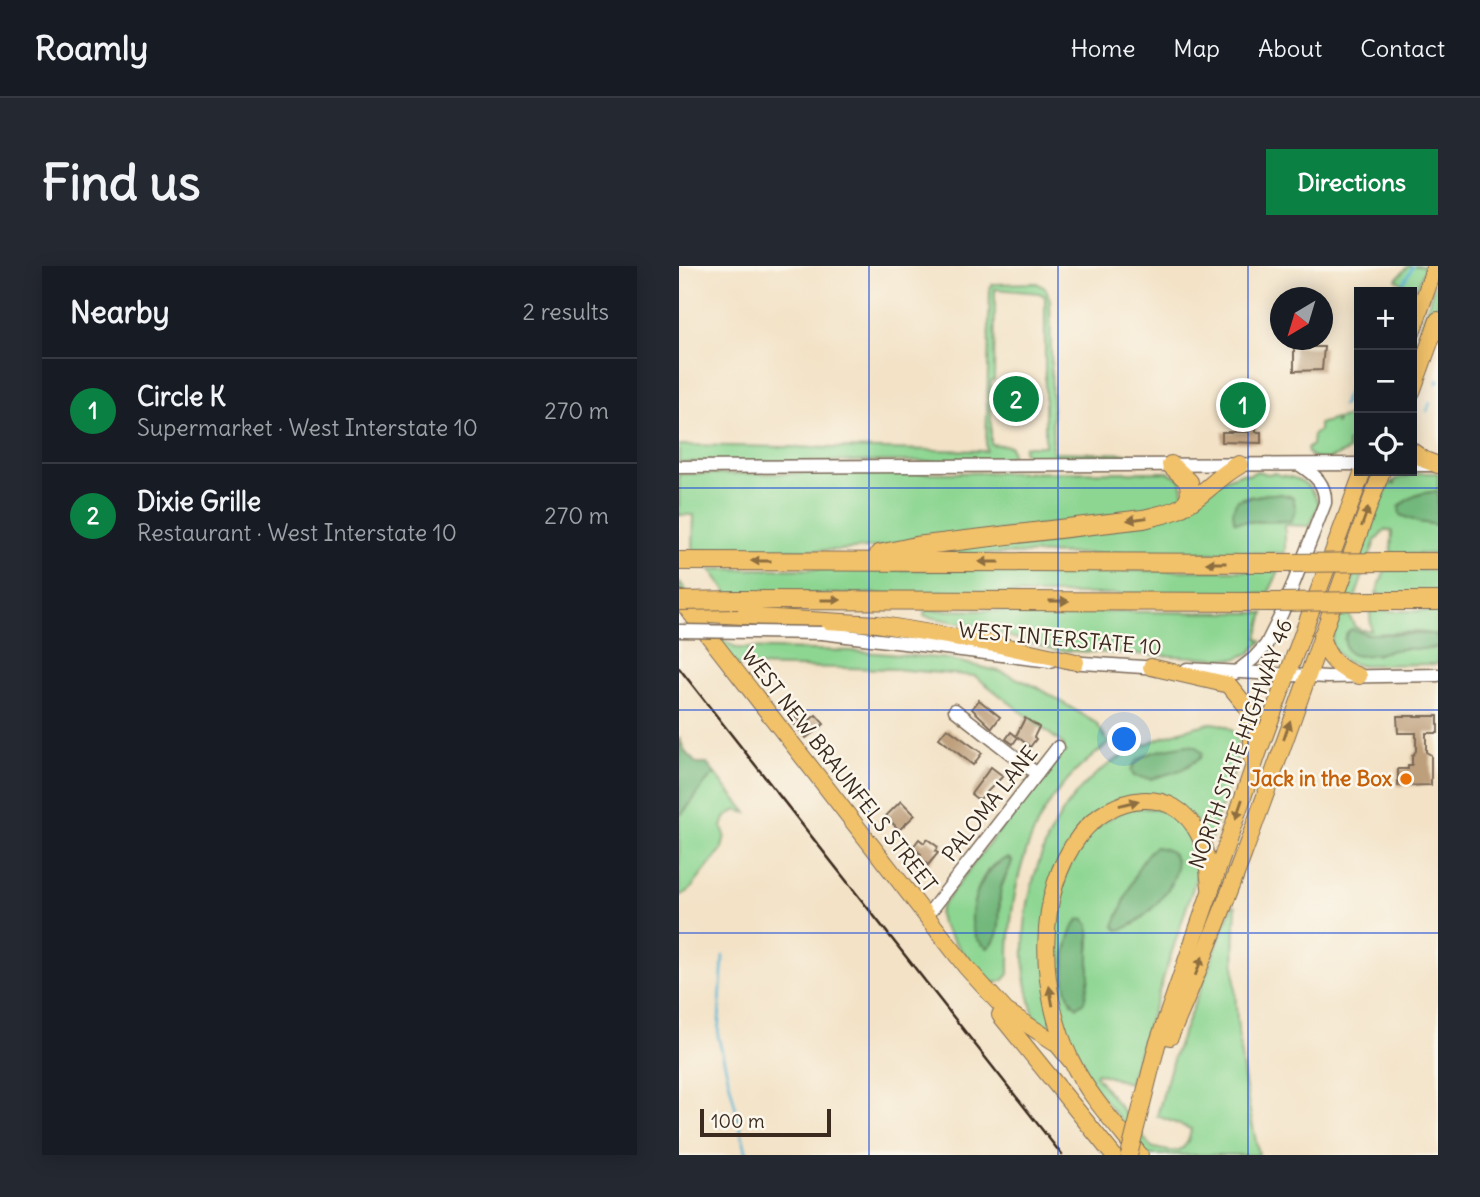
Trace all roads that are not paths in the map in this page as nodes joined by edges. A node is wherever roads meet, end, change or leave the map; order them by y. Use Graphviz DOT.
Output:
graph roads {
  1 [pos="1435,266"];
  2 [pos="1417,318"];
  3 [pos="1438,320"];
  4 [pos="1417,378"];
  5 [pos="1417,454"];
  6 [pos="1299,464"];
  7 [pos="1354,464"];
  8 [pos="1417,464"];
  9 [pos="1438,465"];
  10 [pos="1171,466"];
  11 [pos="1239,466"];
  12 [pos="679,467"];
  13 [pos="1361,476"];
  14 [pos="1380,476"];
  15 [pos="1185,505"];
  16 [pos="679,561"];
  17 [pos="844,561"];
  18 [pos="1438,562"];
  19 [pos="1438,601"];
  20 [pos="683,604"];
  21 [pos="679,631"];
  22 [pos="1321,636"];
  23 [pos="1076,662"];
  24 [pos="1151,667"];
  25 [pos="1235,673"];
  26 [pos="1438,675"];
  27 [pos="1287,676"];
  28 [pos="1306,676"];
  29 [pos="1359,676"];
  30 [pos="955,710"];
  31 [pos="1058,747"];
  32 [pos="1252,772"];
  33 [pos="1037,774"];
  34 [pos="1210,892"];
  35 [pos="926,917"];
  36 [pos="966,967"];
  37 [pos="1071,1061"];
  38 [pos="1151,1073"];
  39 [pos="1113,1155"];
  40 [pos="1129,1155"];
  41 [pos="1140,1155"];
  1 -- 2 [label="main road"];
  3 -- 4 [label="main road"];
  5 -- 9 [label="main road"];
  6 -- 7 [label="street"];
  6 -- 11 [label="street"];
  6 -- 25 [label="street"];
  8 -- 9 [label="street"];
  10 -- 11 [label="street"];
  10 -- 12 [label="street"];
  10 -- 15 [label="highway"];
  11 -- 15 [label="highway"];
  13 -- 27 [label="main road, NORTH STATE HIGHWAY 46"];
  22 -- 14 [label="main road, NORTH STATE HIGHWAY 46, one-way"];
  15 -- 17 [label="highway, one-way"];
  17 -- 16 [label="highway, one-way"];
  18 -- 17 [label="highway, one-way, bridge"];
  20 -- 19 [label="highway, one-way, bridge"];
  20 -- 23 [label="main road"];
  20 -- 35 [label="main road, WEST NEW BRAUNFELS STREET"];
  21 -- 23 [label="street, WEST INTERSTATE 10, bridge"];
  22 -- 28 [label="main road, NORTH STATE HIGHWAY 46"];
  22 -- 29 [label="main road"];
  23 -- 24 [label="street, WEST INTERSTATE 10"];
  24 -- 25 [label="street, WEST INTERSTATE 10"];
  24 -- 32 [label="main road"];
  25 -- 27 [label="street, WEST INTERSTATE 10"];
  26 -- 29 [label="street, WEST INTERSTATE 10"];
  27 -- 28 [label="street, WEST INTERSTATE 10"];
  27 -- 32 [label="main road, NORTH STATE HIGHWAY 46"];
  28 -- 29 [label="street, WEST INTERSTATE 10"];
  38 -- 28 [label="main road, NORTH STATE HIGHWAY 46, one-way"];
  30 -- 33 [label="street"];
  31 -- 33 [label="street, PALOMA LANE"];
  32 -- 34 [label="main road, NORTH STATE HIGHWAY 46, one-way"];
  33 -- 35 [label="street, PALOMA LANE"];
  37 -- 34 [label="main road, one-way"];
  34 -- 38 [label="main road, NORTH STATE HIGHWAY 46"];
  35 -- 36 [label="main road, WEST NEW BRAUNFELS STREET"];
  36 -- 37 [label="main road, WEST NEW BRAUNFELS STREET"];
  36 -- 39 [label="main road, WEST NEW BRAUNFELS STREET"];
  37 -- 41 [label="main road"];
  38 -- 40 [label="main road, NORTH STATE HIGHWAY 46, bridge"];
}
